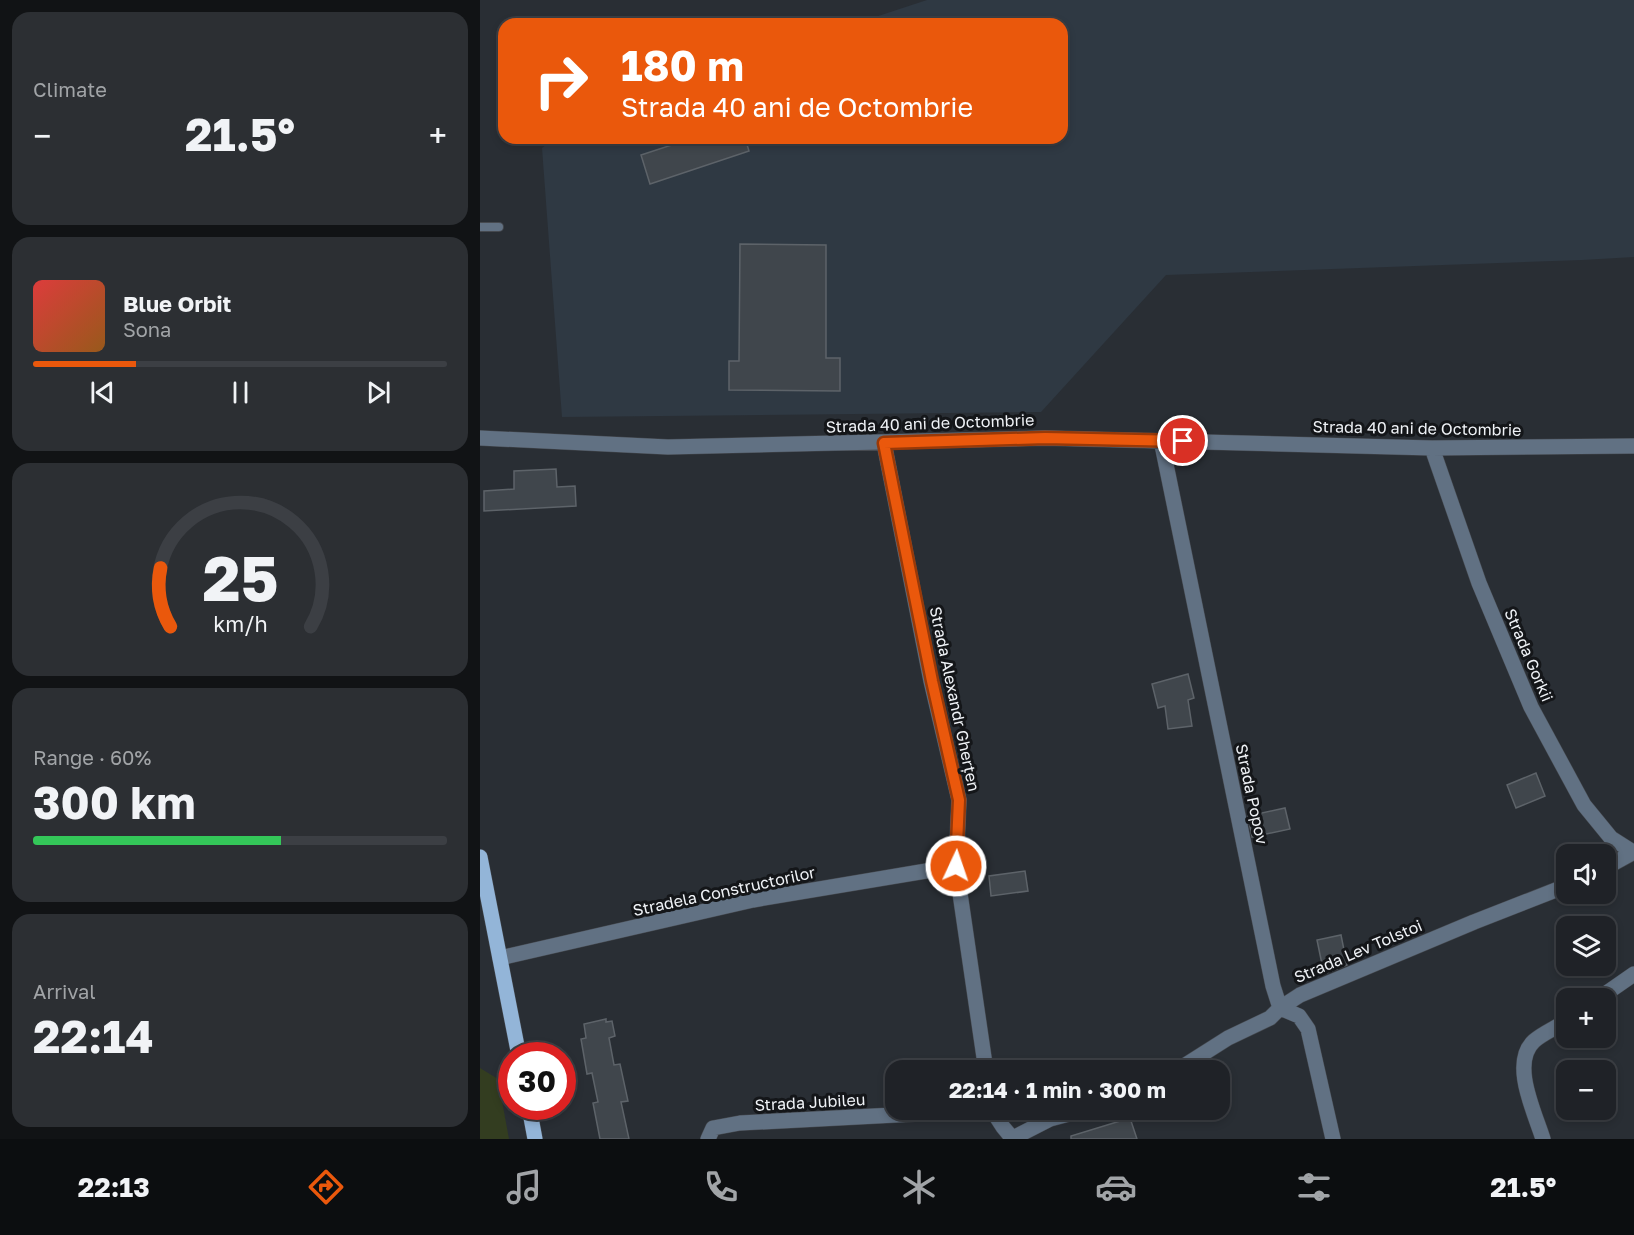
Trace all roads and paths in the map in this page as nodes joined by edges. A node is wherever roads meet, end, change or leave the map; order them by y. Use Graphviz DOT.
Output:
graph roads {
  1 [pos="480,227"];
  2 [pos="499,227"];
  3 [pos="480,438"];
  4 [pos="1161,440"];
  5 [pos="884,443"];
  6 [pos="1634,446"];
  7 [pos="1432,448"];
  8 [pos="1634,852"];
  9 [pos="480,857"];
  10 [pos="1616,862"];
  11 [pos="956,866"];
  12 [pos="1556,890"];
  13 [pos="500,958"];
  14 [pos="1634,974"];
  15 [pos="1614,988"];
  16 [pos="1280,1008"];
  17 [pos="1556,1027"];
  18 [pos="516,1042"];
  19 [pos="984,1060"];
  20 [pos="1193,1060"];
  21 [pos="885,1116"];
  22 [pos="532,1120"];
  23 [pos="998,1120"];
  24 [pos="1048,1120"];
  25 [pos="1013,1138"];
  26 [pos="536,1139"];
  27 [pos="708,1139"];
  28 [pos="1333,1139"];
  29 [pos="1543,1139"];
  1 -- 2 [label="lane"];
  3 -- 5 [label="street, Strada 40 ani de Octombrie"];
  4 -- 5 [label="street, Strada 40 ani de Octombrie"];
  4 -- 7 [label="street, Strada 40 ani de Octombrie"];
  4 -- 16 [label="street, Strada Popov"];
  5 -- 11 [label="street, Strada Alexandr Gherțen"];
  6 -- 7 [label="street, Strada 40 ani de Octombrie"];
  7 -- 8 [label="street, Strada Gorkii"];
  8 -- 10 [label="street"];
  9 -- 13 [label="main road"];
  11 -- 13 [label="street, Stradela Constructorilor"];
  11 -- 19 [label="street, Strada Alexandr Gherțen"];
  12 -- 16 [label="street, Strada Lev Tolstoi"];
  13 -- 18 [label="main road"];
  14 -- 15 [label="street"];
  16 -- 20 [label="street, Strada Lev Tolstoi"];
  16 -- 28 [label="street"];
  17 -- 29 [label="street"];
  21 -- 27 [label="street, Strada Jubileu"];
  22 -- 26 [label="main road"];
  23 -- 25 [label="street"];
  24 -- 25 [label="street"];
}
